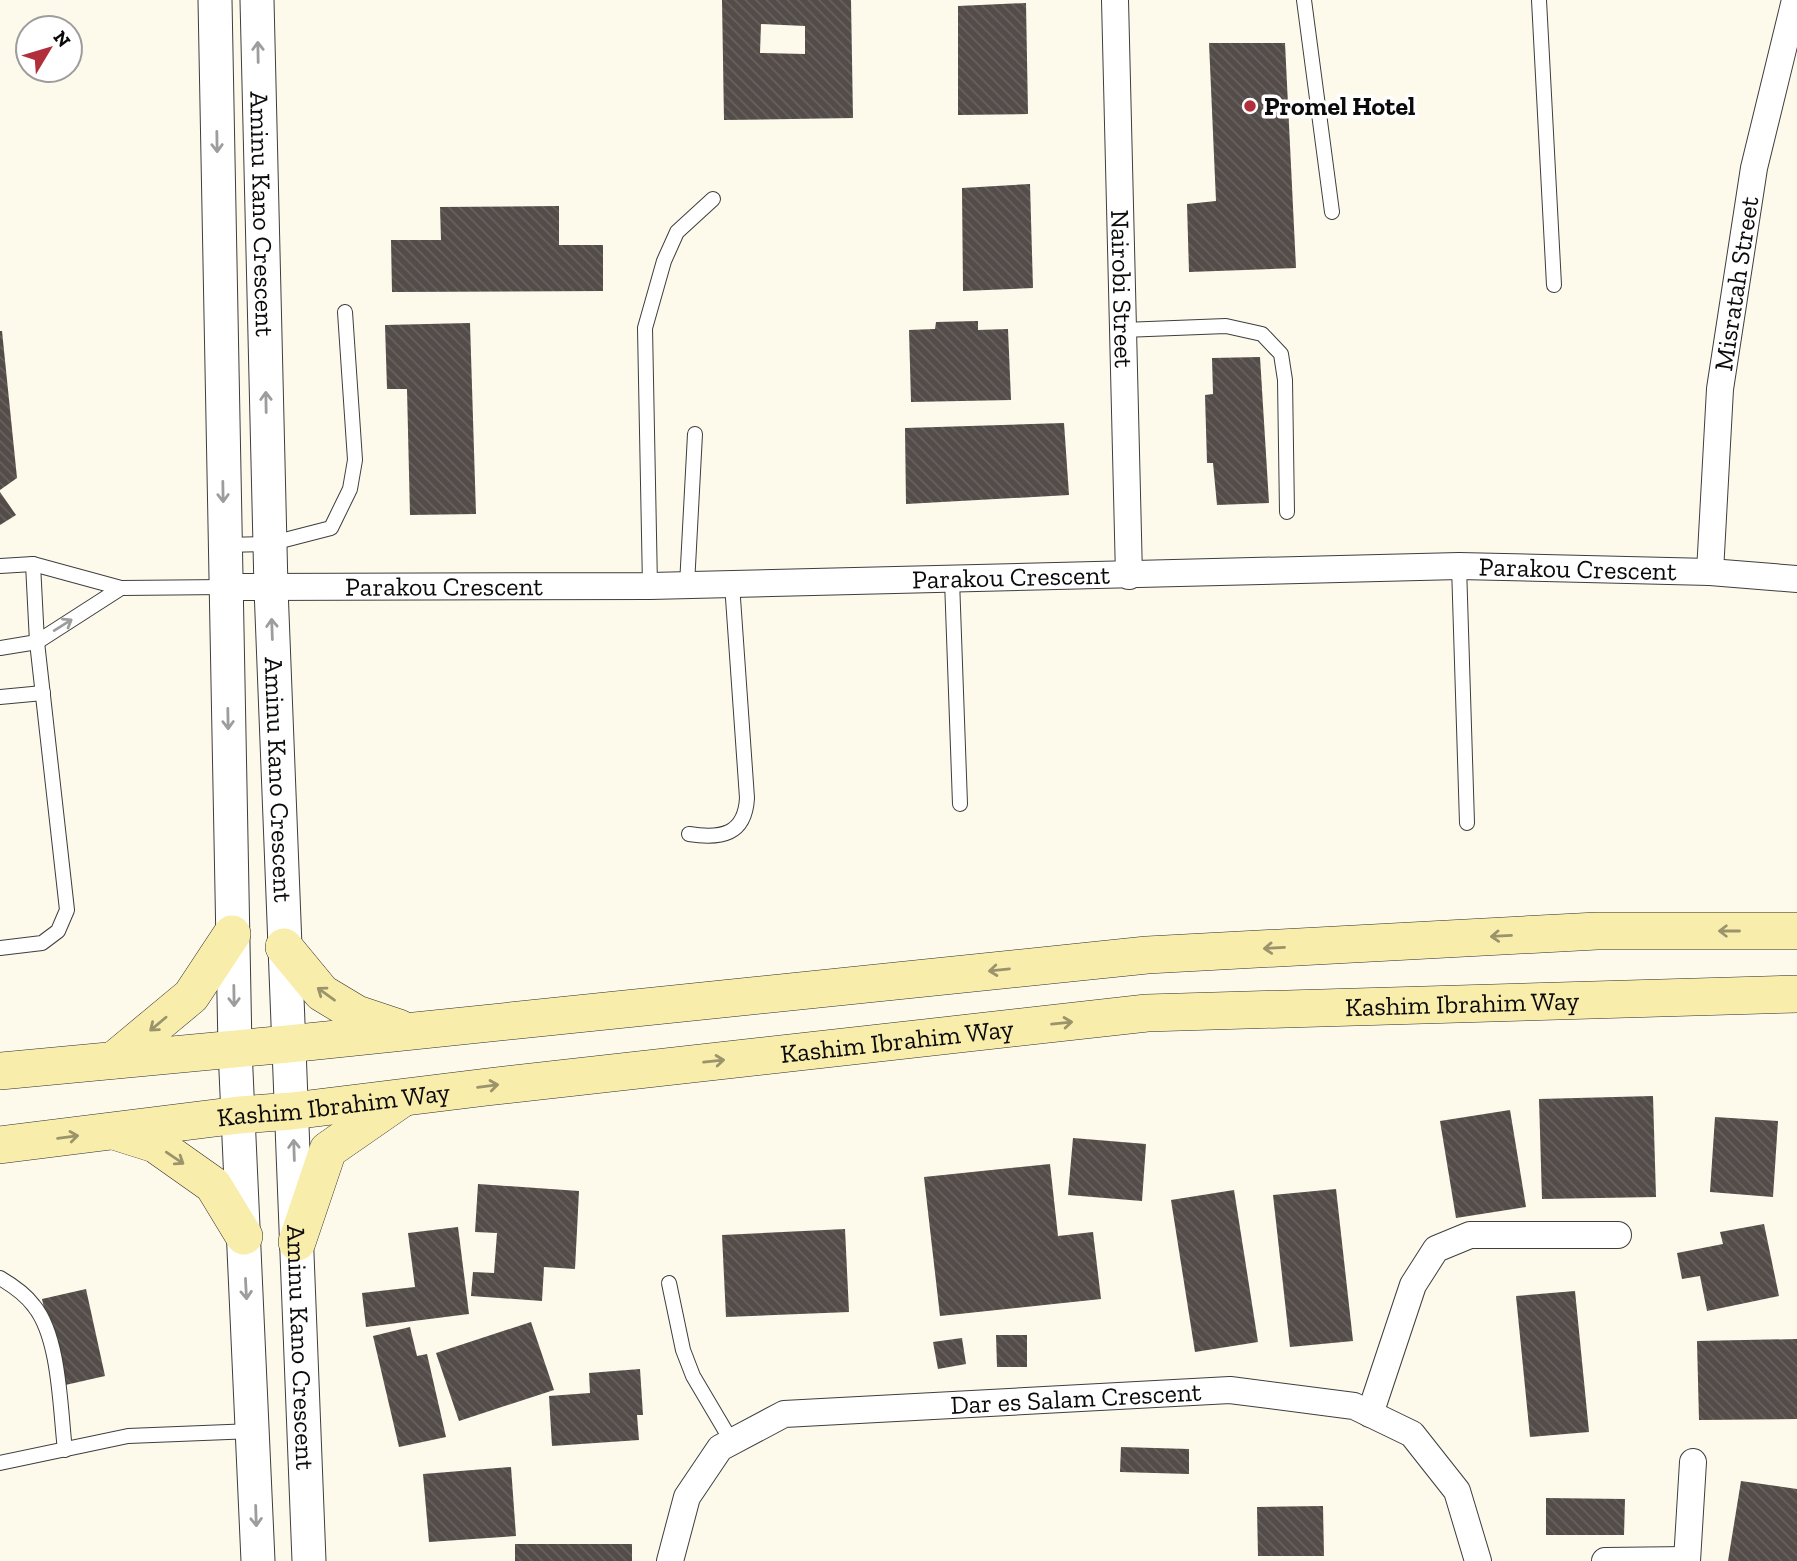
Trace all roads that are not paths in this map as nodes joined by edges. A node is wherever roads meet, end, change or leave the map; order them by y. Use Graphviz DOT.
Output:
graph roads {
  1 [pos="215,0"];
  2 [pos="257,0"];
  3 [pos="1115,0"];
  4 [pos="1304,0"];
  5 [pos="1539,0"];
  6 [pos="1795,0"];
  7 [pos="713,199"];
  8 [pos="1332,212"];
  9 [pos="1554,285"];
  10 [pos="345,312"];
  11 [pos="1123,330"];
  12 [pos="695,434"];
  13 [pos="1287,512"];
  14 [pos="270,544"];
  15 [pos="224,545"];
  16 [pos="33,564"];
  17 [pos="0,566"];
  18 [pos="1459,566"];
  19 [pos="1710,572"];
  20 [pos="1129,576"];
  21 [pos="1797,579"];
  22 [pos="952,580"];
  23 [pos="732,584"];
  24 [pos="687,585"];
  25 [pos="650,586"];
  26 [pos="225,587"];
  27 [pos="121,588"];
  28 [pos="271,588"];
  29 [pos="37,642"];
  30 [pos="0,648"];
  31 [pos="43,693"];
  32 [pos="0,697"];
  33 [pos="961,804"];
  34 [pos="1467,823"];
  35 [pos="689,834"];
  36 [pos="1797,931"];
  37 [pos="232,934"];
  38 [pos="284,947"];
  39 [pos="0,948"];
  40 [pos="1797,994"];
  41 [pos="410,1031"];
  42 [pos="288,1044"];
  43 [pos="235,1049"];
  44 [pos="114,1060"];
  45 [pos="0,1071"];
  46 [pos="404,1097"];
  47 [pos="292,1111"];
  48 [pos="239,1115"];
  49 [pos="113,1131"];
  50 [pos="0,1145"];
  51 [pos="1618,1235"];
  52 [pos="244,1236"];
  53 [pos="297,1242"];
  54 [pos="0,1278"];
  55 [pos="669,1283"];
  56 [pos="1370,1414"];
  57 [pos="253,1432"];
  58 [pos="732,1442"];
  59 [pos="65,1450"];
  60 [pos="1693,1462"];
  61 [pos="0,1463"];
  62 [pos="258,1561"];
  63 [pos="309,1561"];
  64 [pos="670,1561"];
  65 [pos="1478,1561"];
  66 [pos="1605,1561"];
  67 [pos="1687,1561"];
  1 -- 15 [label="street, Aminu Kano Crescent, one-way"];
  14 -- 2 [label="street, Aminu Kano Crescent, one-way"];
  3 -- 11 [label="street, Nairobi Street"];
  4 -- 8 [label="lane"];
  5 -- 9 [label="lane"];
  6 -- 19 [label="street, Misratah Street"];
  7 -- 25 [label="lane"];
  10 -- 14 [label="lane"];
  11 -- 13 [label="lane"];
  11 -- 20 [label="street, Nairobi Street"];
  12 -- 24 [label="lane"];
  14 -- 15 [label="lane"];
  14 -- 28 [label="street, Aminu Kano Crescent"];
  15 -- 26 [label="street, Aminu Kano Crescent"];
  16 -- 17 [label="lane"];
  16 -- 27 [label="lane"];
  16 -- 29 [label="lane"];
  18 -- 19 [label="street, Parakou Crescent"];
  18 -- 20 [label="street, Parakou Crescent"];
  18 -- 34 [label="lane"];
  19 -- 21 [label="street, Parakou Crescent"];
  20 -- 22 [label="street, Parakou Crescent"];
  22 -- 23 [label="street, Parakou Crescent"];
  22 -- 33 [label="lane"];
  23 -- 24 [label="street, Parakou Crescent"];
  23 -- 35 [label="lane"];
  24 -- 25 [label="street, Parakou Crescent"];
  25 -- 28 [label="street, Parakou Crescent"];
  26 -- 27 [label="lane"];
  26 -- 28 [label="street, Parakou Crescent"];
  26 -- 37 [label="street, Aminu Kano Crescent, one-way"];
  29 -- 27 [label="lane, one-way"];
  38 -- 28 [label="street, Aminu Kano Crescent, one-way"];
  29 -- 30 [label="lane"];
  29 -- 31 [label="lane"];
  31 -- 32 [label="lane"];
  31 -- 39 [label="lane"];
  36 -- 41 [label="main road, one-way"];
  37 -- 43 [label="street, Aminu Kano Crescent, one-way"];
  37 -- 44 [label="main road, one-way"];
  41 -- 38 [label="main road, one-way"];
  38 -- 42 [label="street, Aminu Kano Crescent"];
  46 -- 40 [label="main road, Kashim Ibrahim Way, one-way"];
  41 -- 42 [label="main road"];
  42 -- 43 [label="main road"];
  42 -- 47 [label="street, Aminu Kano Crescent"];
  43 -- 44 [label="main road"];
  43 -- 48 [label="street, Aminu Kano Crescent"];
  44 -- 45 [label="main road"];
  46 -- 47 [label="main road, Kashim Ibrahim Way"];
  46 -- 53 [label="main road"];
  47 -- 48 [label="main road, Kashim Ibrahim Way"];
  53 -- 47 [label="street, Aminu Kano Crescent, one-way"];
  48 -- 49 [label="main road, Kashim Ibrahim Way"];
  48 -- 52 [label="street, Aminu Kano Crescent"];
  50 -- 49 [label="main road, Kashim Ibrahim Way, one-way"];
  49 -- 52 [label="main road, one-way"];
  51 -- 56 [label="street"];
  52 -- 57 [label="street, Aminu Kano Crescent, one-way"];
  53 -- 63 [label="street, Aminu Kano Crescent"];
  54 -- 59 [label="lane"];
  55 -- 58 [label="lane"];
  56 -- 58 [label="street, Dar es Salam Crescent"];
  56 -- 65 [label="street, Dar es Salam Crescent"];
  57 -- 59 [label="lane"];
  57 -- 62 [label="street, Aminu Kano Crescent, one-way"];
  58 -- 64 [label="street, Dar es Salam Crescent"];
  59 -- 61 [label="lane"];
  60 -- 67 [label="street"];
  66 -- 67 [label="street"];
}
